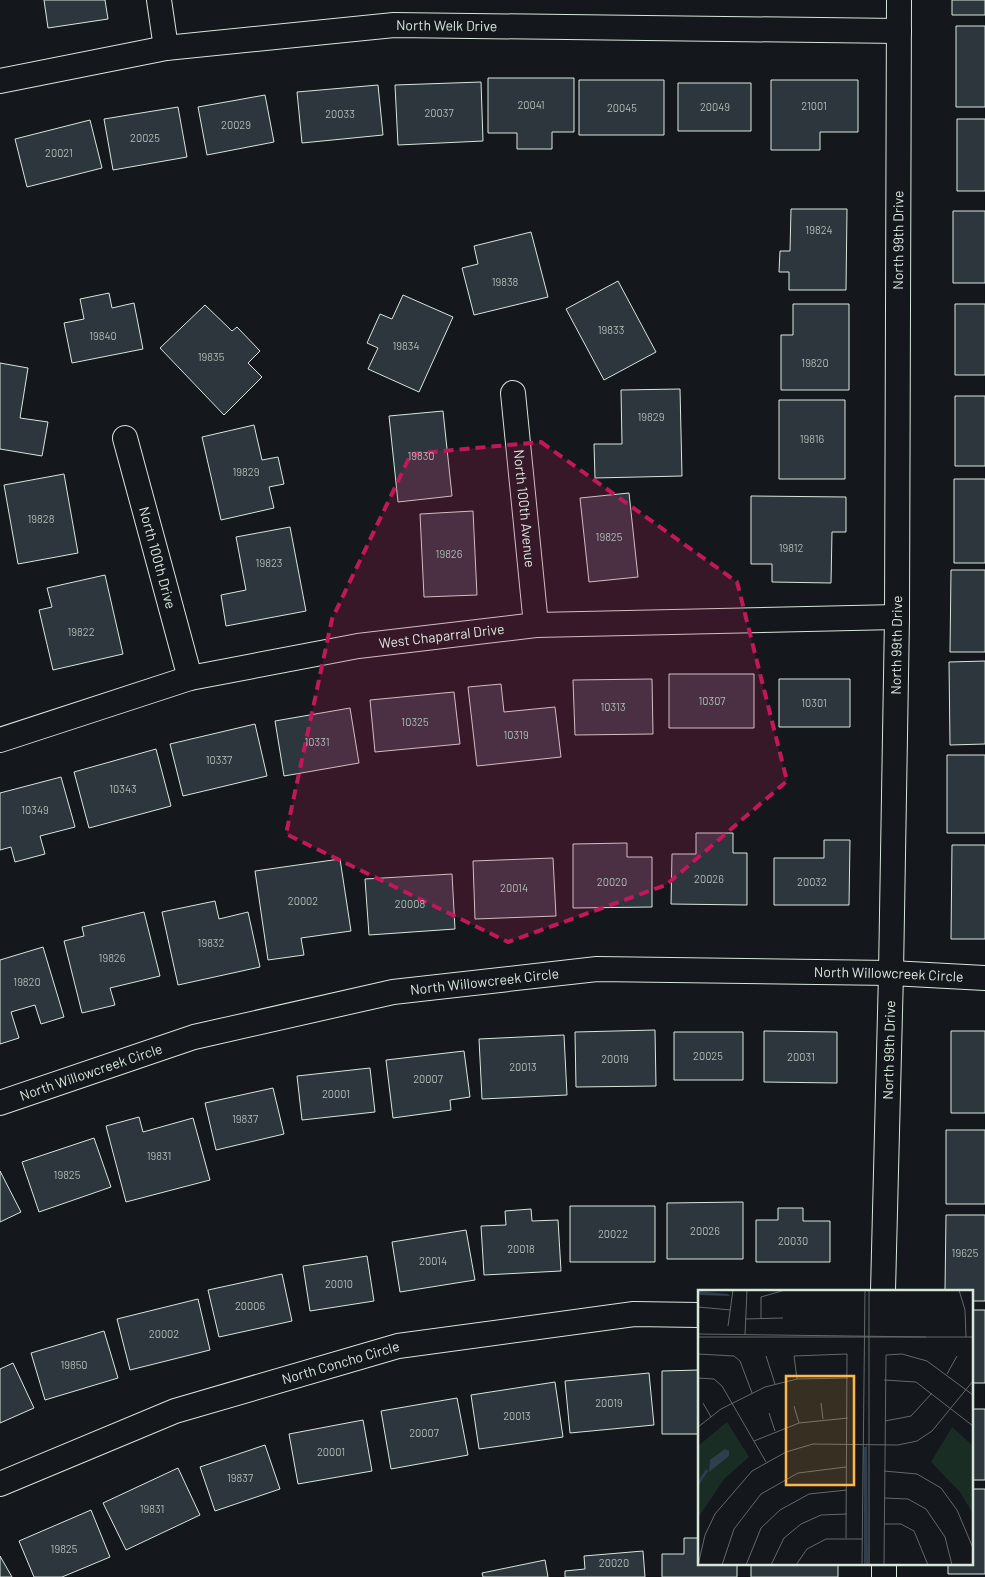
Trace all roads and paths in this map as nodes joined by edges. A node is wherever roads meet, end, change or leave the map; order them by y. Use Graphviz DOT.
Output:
graph roads {
  1 [pos="159,0"];
  2 [pos="899,0"];
  3 [pos="899,31"];
  4 [pos="166,48"];
  5 [pos="0,81"];
  6 [pos="513,393"];
  7 [pos="125,438"];
  8 [pos="897,617"];
  9 [pos="536,625"];
  10 [pos="190,678"];
  11 [pos="0,740"];
  12 [pos="891,974"];
  13 [pos="985,978"];
  14 [pos="0,1103"];
  15 [pos="883,1290"];
  16 [pos="698,1315"];
  17 [pos="0,1484"];
  18 [pos="884,1564"];
  19 [pos="884,1577"];
  1 -- 4 [label="street"];
  2 -- 3 [label="street, North 99th Drive"];
  3 -- 4 [label="street, North Welk Drive"];
  3 -- 8 [label="street, North 99th Drive"];
  4 -- 5 [label="street, North Welk Drive"];
  6 -- 9 [label="street, North 100th Avenue"];
  7 -- 10 [label="street, North 100th Drive"];
  8 -- 9 [label="street, West Chaparral Drive"];
  8 -- 12 [label="street, North 99th Drive"];
  9 -- 10 [label="street, West Chaparral Drive"];
  10 -- 11 [label="street, West Chaparral Drive"];
  12 -- 13 [label="street, North Willowcreek Circle"];
  12 -- 14 [label="street, North Willowcreek Circle"];
  12 -- 15 [label="street, North 99th Drive"];
  16 -- 17 [label="street, North Concho Circle"];
  18 -- 19 [label="street"];
}
